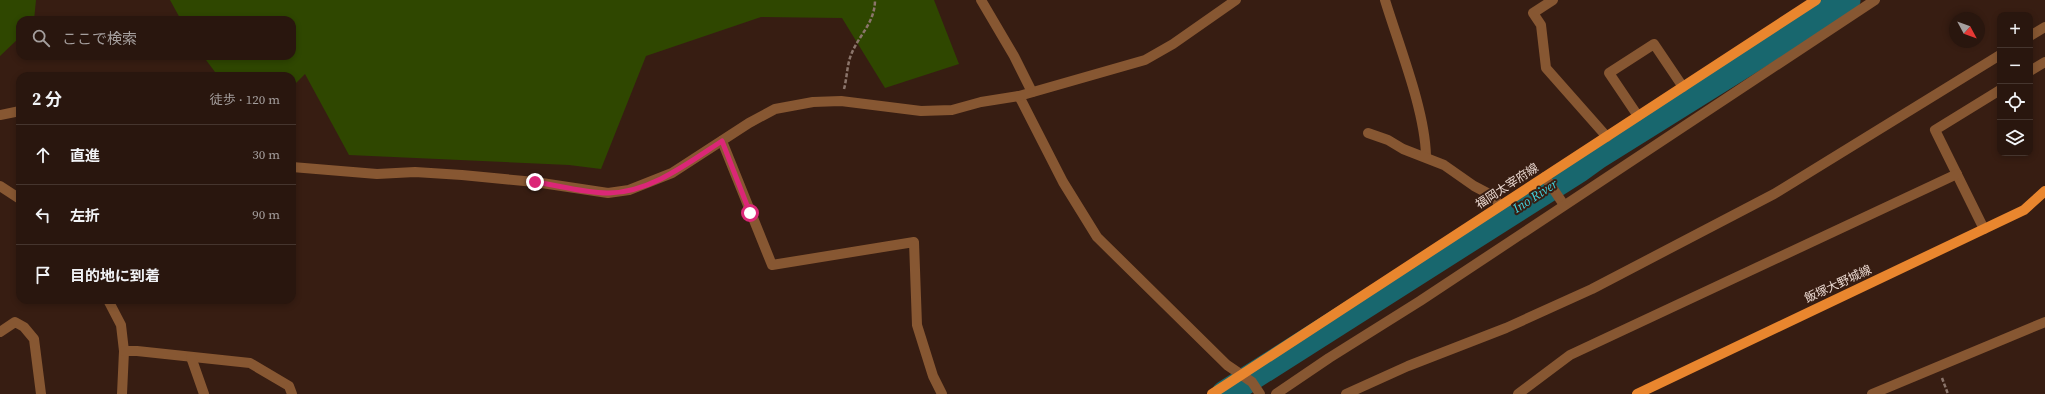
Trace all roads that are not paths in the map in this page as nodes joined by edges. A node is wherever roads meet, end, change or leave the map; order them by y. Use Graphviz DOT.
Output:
graph roads {
  1 [pos="981,0"];
  2 [pos="1236,0"];
  3 [pos="1385,0"];
  4 [pos="1552,0"];
  5 [pos="1816,0"];
  6 [pos="1875,0"];
  7 [pos="2045,27"];
  8 [pos="2033,34"];
  9 [pos="1997,57"];
  10 [pos="2045,62"];
  11 [pos="2033,70"];
  12 [pos="1683,87"];
  13 [pos="1032,92"];
  14 [pos="1997,92"];
  15 [pos="1019,96"];
  16 [pos="16,112"];
  17 [pos="0,115"];
  18 [pos="1638,116"];
  19 [pos="1368,133"];
  20 [pos="1607,136"];
  21 [pos="722,141"];
  22 [pos="1426,156"];
  23 [pos="296,167"];
  24 [pos="1957,174"];
  25 [pos="1547,179"];
  26 [pos="0,186"];
  27 [pos="2045,191"];
  28 [pos="16,196"];
  29 [pos="1564,205"];
  30 [pos="1500,206"];
  31 [pos="1984,229"];
  32 [pos="110,304"];
  33 [pos="2045,322"];
  34 [pos="0,332"];
  35 [pos="124,351"];
  36 [pos="192,357"];
  37 [pos="1242,375"];
  38 [pos="42,394"];
  39 [pos="122,394"];
  40 [pos="204,394"];
  41 [pos="292,394"];
  42 [pos="942,394"];
  43 [pos="1212,394"];
  44 [pos="1260,394"];
  45 [pos="1276,394"];
  46 [pos="1346,394"];
  47 [pos="1518,394"];
  48 [pos="1637,394"];
  49 [pos="1872,394"];
  1 -- 13 [label="street"];
  2 -- 13 [label="street"];
  3 -- 22 [label="street"];
  4 -- 20 [label="street"];
  5 -- 12 [label="main road, 福岡太宰府線"];
  6 -- 29 [label="street"];
  7 -- 8 [label="street"];
  9 -- 46 [label="street"];
  10 -- 11 [label="street"];
  12 -- 18 [label="main road, 福岡太宰府線"];
  12 -- 18 [label="street"];
  13 -- 15 [label="street"];
  14 -- 24 [label="street"];
  15 -- 21 [label="street"];
  15 -- 37 [label="street"];
  16 -- 17 [label="street"];
  18 -- 20 [label="main road, 福岡太宰府線"];
  19 -- 22 [label="street"];
  20 -- 25 [label="main road, 福岡太宰府線"];
  21 -- 23 [label="street"];
  21 -- 42 [label="street"];
  22 -- 30 [label="street"];
  24 -- 31 [label="street"];
  24 -- 47 [label="street"];
  25 -- 29 [label="street"];
  25 -- 30 [label="main road, 福岡太宰府線"];
  26 -- 28 [label="street"];
  27 -- 31 [label="main road, 飯塚大野城線"];
  29 -- 45 [label="street"];
  30 -- 37 [label="main road, 福岡太宰府線"];
  31 -- 48 [label="main road, 飯塚大野城線"];
  32 -- 35 [label="street"];
  33 -- 49 [label="street"];
  34 -- 38 [label="street"];
  35 -- 36 [label="street"];
  35 -- 39 [label="street"];
  36 -- 40 [label="street"];
  36 -- 41 [label="street"];
  37 -- 43 [label="main road, 福岡太宰府線"];
  37 -- 44 [label="street"];
}
